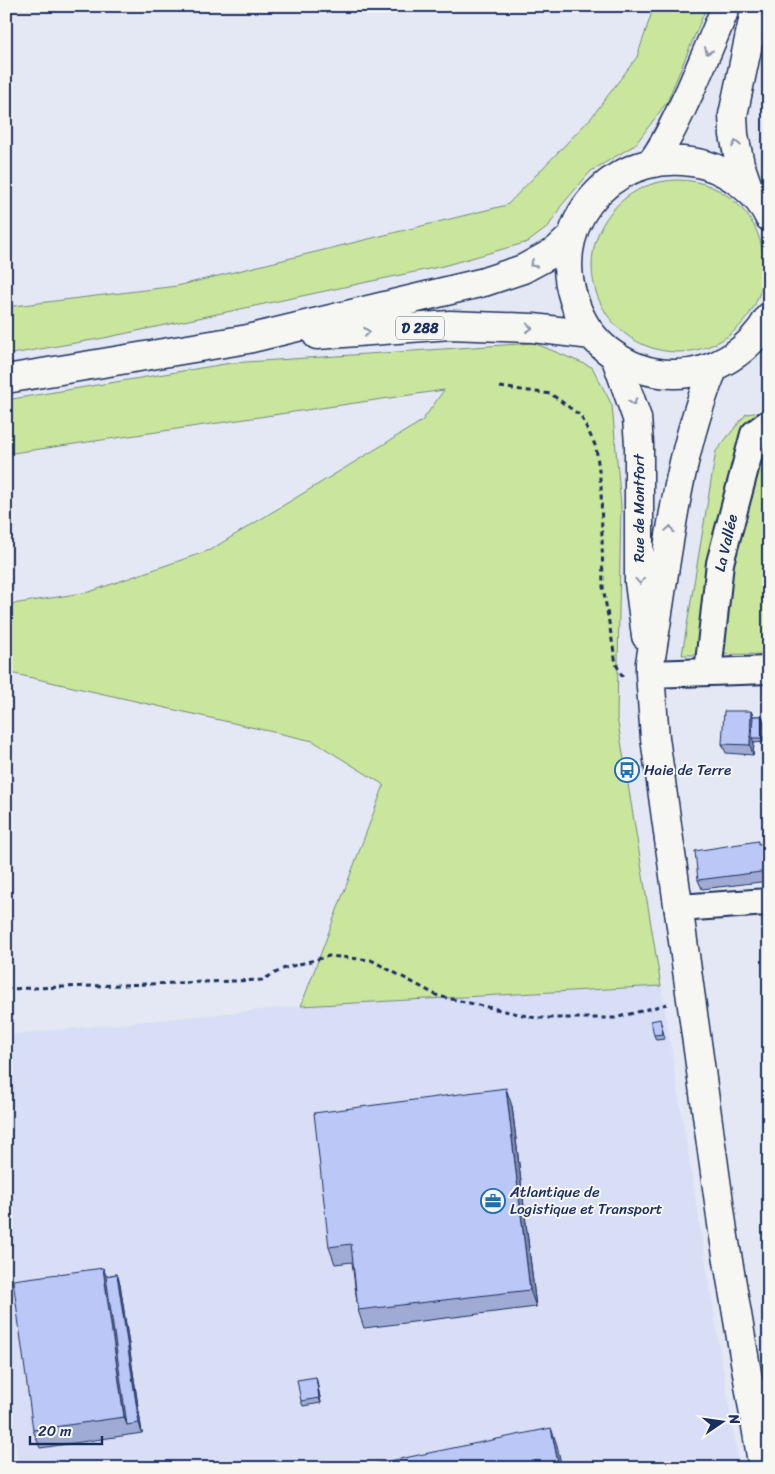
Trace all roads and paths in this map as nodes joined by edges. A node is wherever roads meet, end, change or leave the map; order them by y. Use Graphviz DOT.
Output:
graph roads {
  1 [pos="726,6"];
  2 [pos="756,6"];
  3 [pos="652,162"];
  4 [pos="749,190"];
  5 [pos="769,217"];
  6 [pos="572,236"];
  7 [pos="769,317"];
  8 [pos="592,335"];
  9 [pos="248,339"];
  10 [pos="759,340"];
  11 [pos="615,356"];
  12 [pos="714,367"];
  13 [pos="6,378"];
  14 [pos="500,387"];
  15 [pos="769,424"];
  16 [pos="769,670"];
  17 [pos="641,672"];
  18 [pos="708,672"];
  19 [pos="769,902"];
  20 [pos="678,908"];
  21 [pos="6,990"];
  22 [pos="690,998"];
  23 [pos="763,1468"];
  1 -- 3 [label="main road, one-way"];
  4 -- 2 [label="main road, one-way"];
  3 -- 4 [label="main road"];
  3 -- 6 [label="main road"];
  4 -- 5 [label="main road"];
  6 -- 8 [label="main road"];
  6 -- 9 [label="main road, D 288, one-way"];
  7 -- 10 [label="main road"];
  9 -- 8 [label="main road, D 288, one-way"];
  8 -- 11 [label="main road"];
  9 -- 13 [label="main road, D 288"];
  10 -- 12 [label="main road"];
  11 -- 12 [label="main road"];
  11 -- 17 [label="main road, Rue de Montfort, one-way"];
  17 -- 12 [label="main road, one-way"];
  14 -- 17 [label="path"];
  15 -- 18 [label="street, La Vallée"];
  16 -- 18 [label="street"];
  17 -- 18 [label="street"];
  17 -- 20 [label="main road"];
  19 -- 20 [label="street"];
  20 -- 22 [label="main road"];
  21 -- 22 [label="path"];
  22 -- 23 [label="main road"];
}
